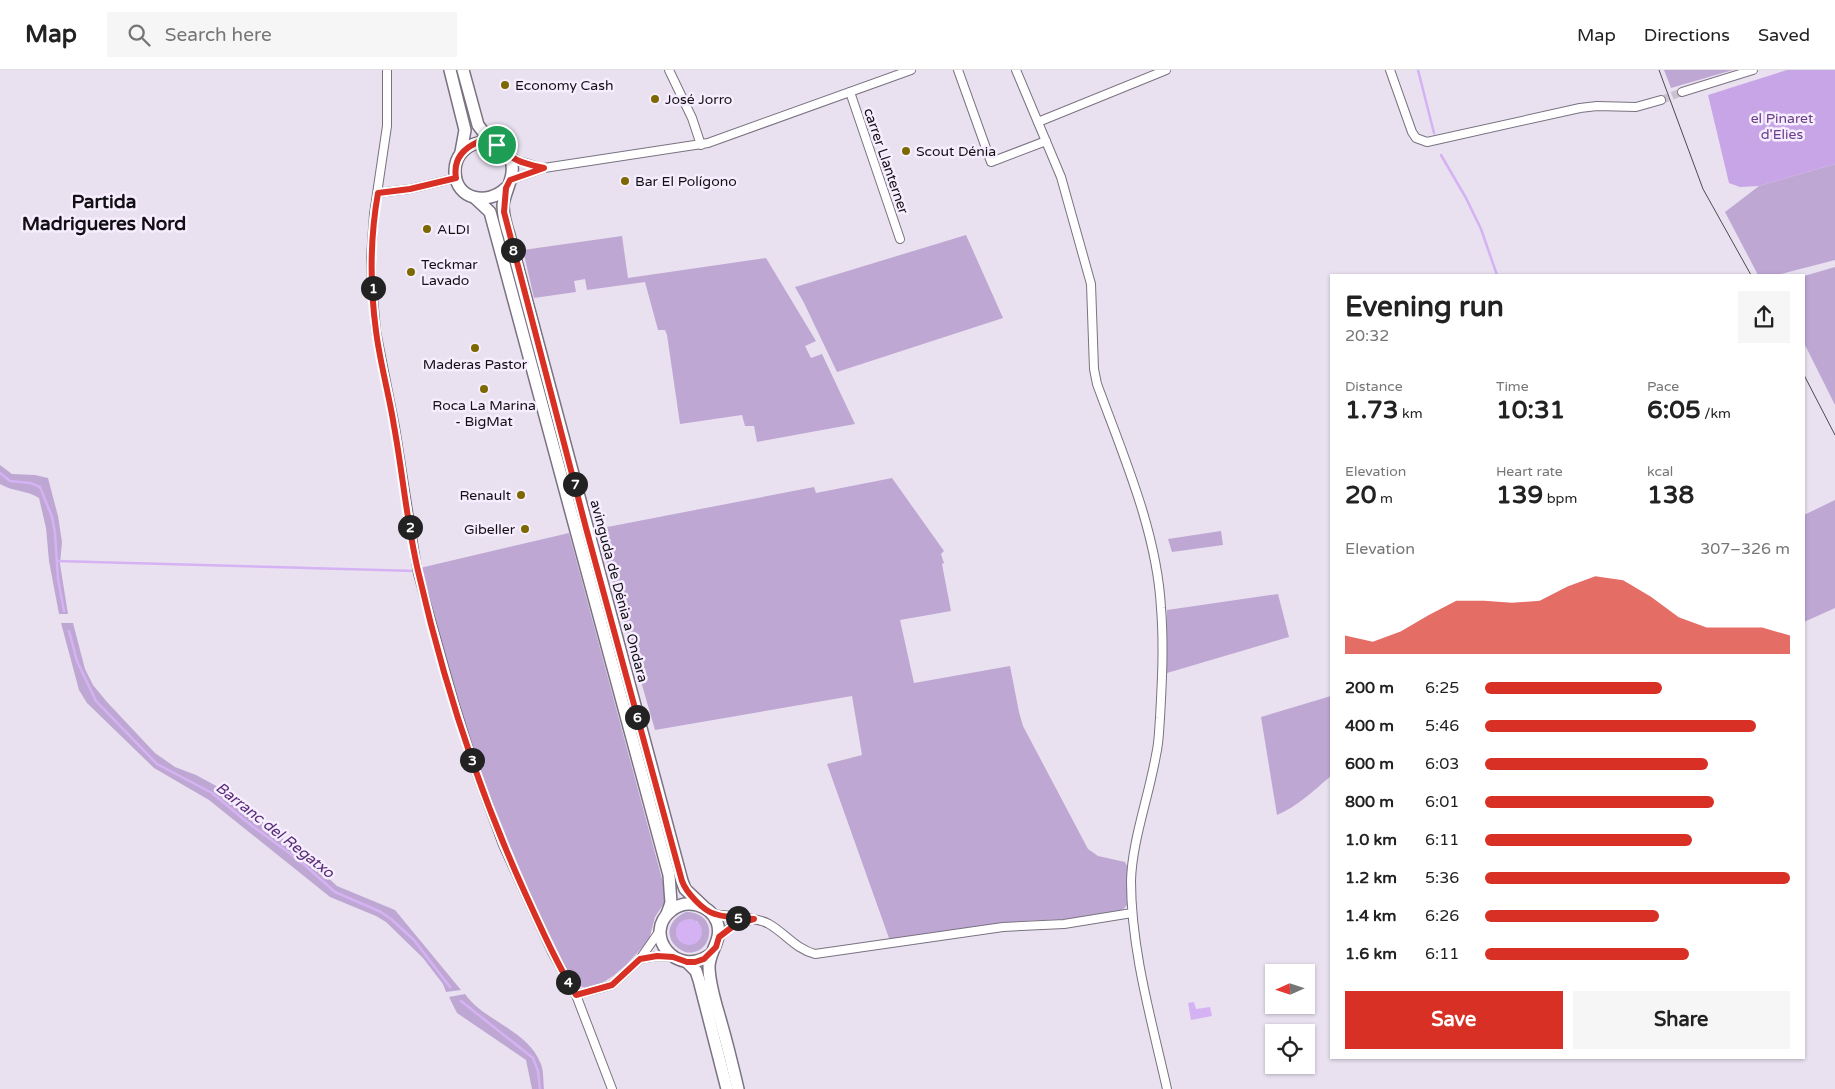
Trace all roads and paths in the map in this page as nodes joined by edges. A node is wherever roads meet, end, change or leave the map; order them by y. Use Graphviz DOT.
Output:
graph roads {
  1 [pos="386,70"];
  2 [pos="450,70"];
  3 [pos="463,70"];
  4 [pos="669,70"];
  5 [pos="911,70"];
  6 [pos="958,70"];
  7 [pos="1016,70"];
  8 [pos="1166,70"];
  9 [pos="1390,70"];
  10 [pos="1753,70"];
  11 [pos="850,92"];
  12 [pos="1682,92"];
  13 [pos="1661,100"];
  14 [pos="1038,122"];
  15 [pos="1046,141"];
  16 [pos="497,145"];
  17 [pos="701,145"];
  18 [pos="461,152"];
  19 [pos="508,155"];
  20 [pos="544,168"];
  21 [pos="456,178"];
  22 [pos="508,184"];
  23 [pos="378,193"];
  24 [pos="475,198"];
  25 [pos="900,239"];
  26 [pos="708,911"];
  27 [pos="1132,913"];
  28 [pos="667,914"];
  29 [pos="754,919"];
  30 [pos="661,929"];
  31 [pos="719,937"];
  32 [pos="711,954"];
  33 [pos="673,957"];
  34 [pos="640,959"];
  35 [pos="687,962"];
  36 [pos="576,995"];
  37 [pos="612,1089"];
  38 [pos="727,1089"];
  39 [pos="738,1089"];
  40 [pos="1167,1089"];
  1 -- 23 [label="street"];
  2 -- 18 [label="main road"];
  3 -- 16 [label="main road"];
  4 -- 17 [label="street"];
  5 -- 11 [label="street"];
  6 -- 15 [label="street"];
  7 -- 14 [label="street"];
  8 -- 14 [label="street"];
  9 -- 13 [label="street"];
  10 -- 12 [label="street"];
  11 -- 17 [label="street"];
  11 -- 25 [label="street, carrer Llanterner"];
  14 -- 15 [label="street"];
  15 -- 27 [label="street"];
  16 -- 18 [label="main road"];
  16 -- 19 [label="main road"];
  17 -- 20 [label="street"];
  18 -- 21 [label="main road"];
  19 -- 20 [label="street"];
  19 -- 22 [label="main road"];
  20 -- 22 [label="street"];
  21 -- 23 [label="street"];
  21 -- 24 [label="main road"];
  22 -- 24 [label="main road"];
  22 -- 26 [label="main road, avinguda de Dénia a Ondara"];
  23 -- 36 [label="street"];
  24 -- 28 [label="main road, avinguda de Dénia a Ondara"];
  26 -- 28 [label="main road"];
  26 -- 29 [label="street"];
  26 -- 31 [label="main road"];
  27 -- 29 [label="street"];
  27 -- 40 [label="street"];
  28 -- 30 [label="main road"];
  29 -- 31 [label="street"];
  30 -- 33 [label="main road"];
  30 -- 34 [label="street"];
  31 -- 32 [label="main road"];
  32 -- 35 [label="main road"];
  32 -- 39 [label="main road"];
  33 -- 34 [label="street"];
  33 -- 35 [label="main road"];
  34 -- 36 [label="street"];
  35 -- 38 [label="main road"];
  36 -- 37 [label="street"];
}
